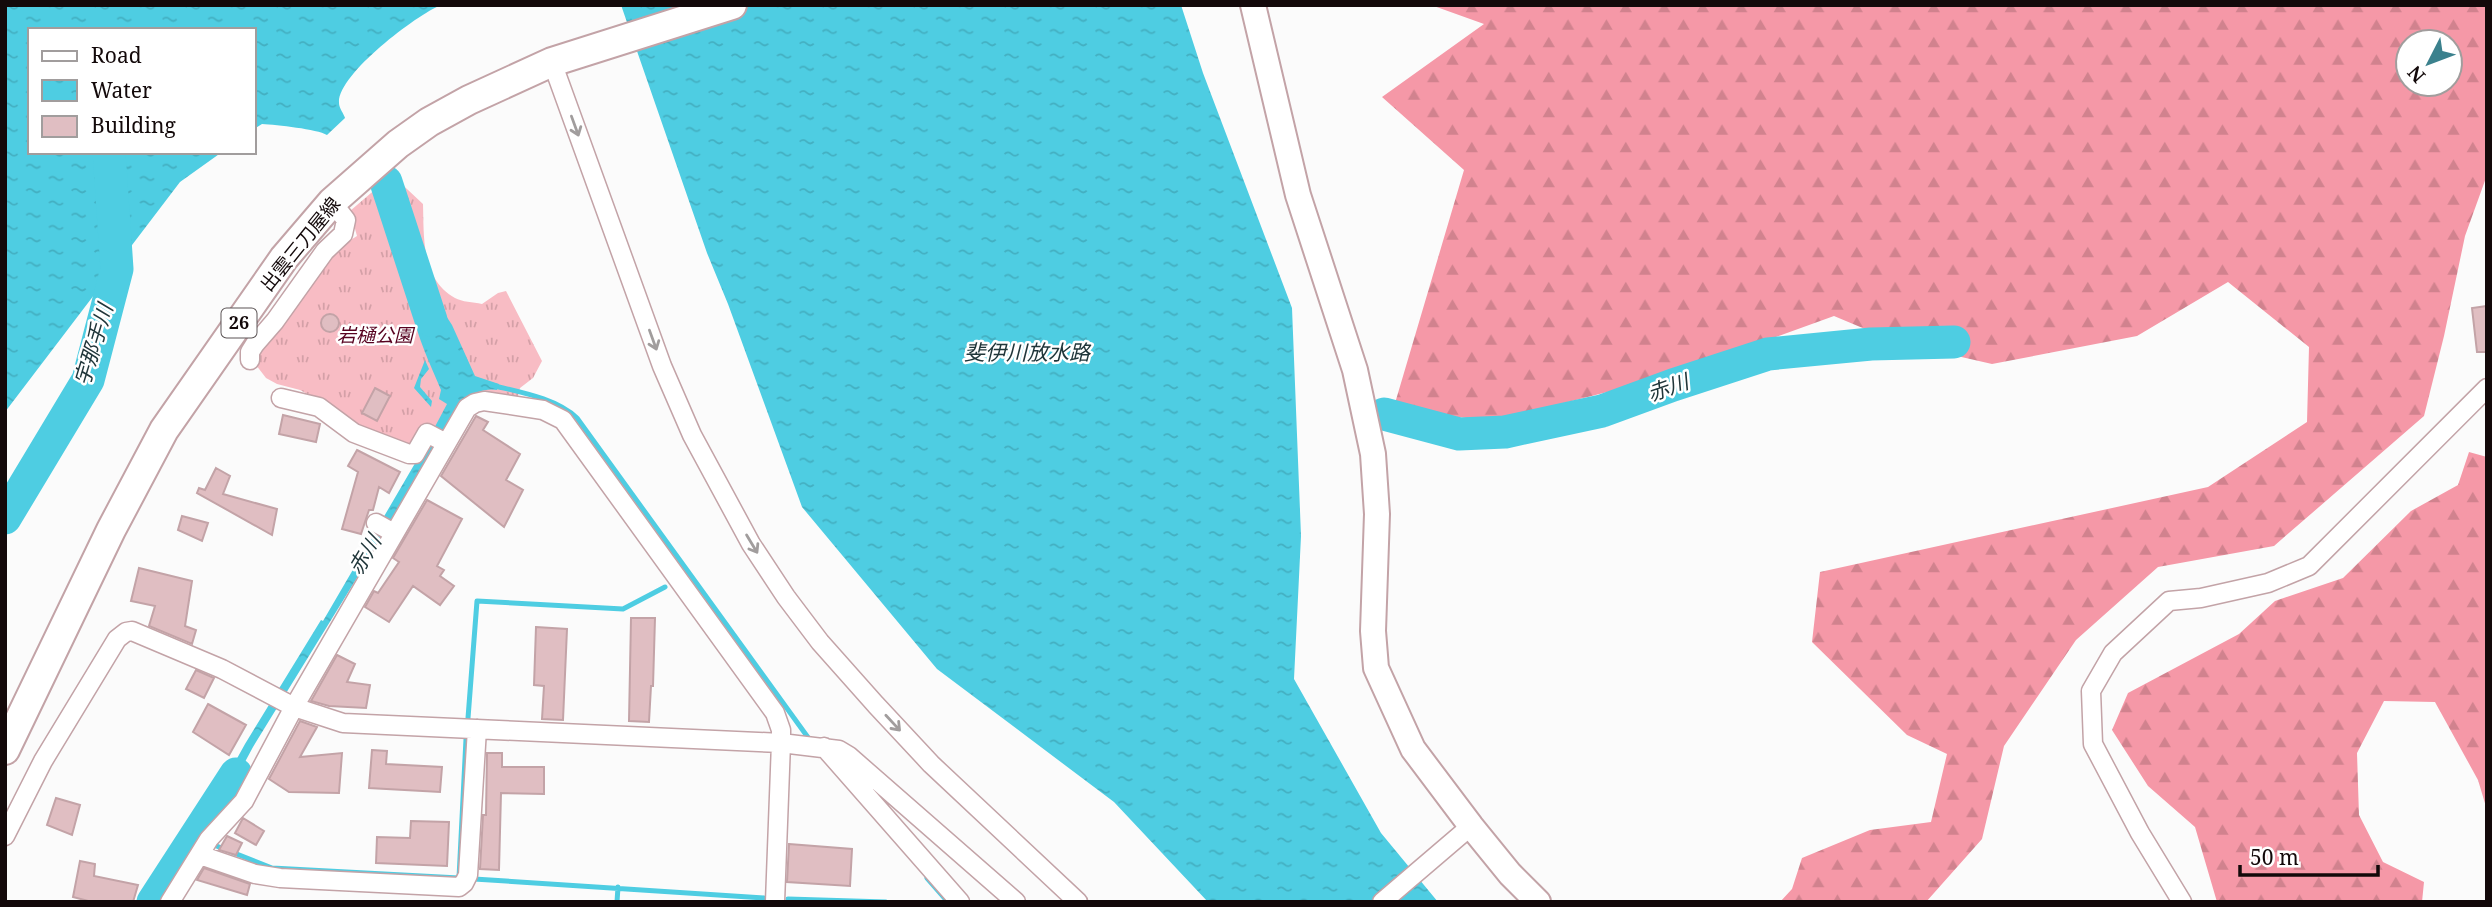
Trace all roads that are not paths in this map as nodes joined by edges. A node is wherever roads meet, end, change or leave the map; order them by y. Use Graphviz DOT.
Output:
graph roads {
  1 [pos="732,5"];
  2 [pos="1253,5"];
  3 [pos="552,62"];
  4 [pos="332,202"];
  5 [pos="250,360"];
  6 [pos="2487,388"];
  7 [pos="281,398"];
  8 [pos="439,439"];
  9 [pos="283,701"];
  10 [pos="477,729"];
  11 [pos="782,743"];
  12 [pos="818,746"];
  13 [pos="5,750"];
  14 [pos="1471,826"];
  15 [pos="5,836"];
  16 [pos="200,855"];
  17 [pos="170,902"];
  18 [pos="775,902"];
  19 [pos="960,902"];
  20 [pos="1016,902"];
  21 [pos="1078,902"];
  22 [pos="1382,902"];
  23 [pos="1538,902"];
  24 [pos="2182,902"];
  1 -- 3 [label="main road, 出雲三刀屋線 / 26"];
  2 -- 14 [label="street"];
  3 -- 4 [label="main road, 出雲三刀屋線 / 26"];
  3 -- 21 [label="street, one-way"];
  4 -- 5 [label="street"];
  4 -- 13 [label="main road, 出雲三刀屋線 / 26"];
  6 -- 24 [label="street"];
  7 -- 8 [label="street"];
  8 -- 9 [label="street"];
  8 -- 11 [label="street"];
  9 -- 10 [label="street"];
  9 -- 15 [label="street"];
  9 -- 16 [label="street"];
  10 -- 11 [label="street"];
  10 -- 16 [label="street"];
  11 -- 12 [label="street"];
  11 -- 18 [label="street"];
  12 -- 19 [label="street"];
  12 -- 20 [label="street"];
  14 -- 22 [label="street"];
  14 -- 23 [label="street"];
  16 -- 17 [label="street"];
}
